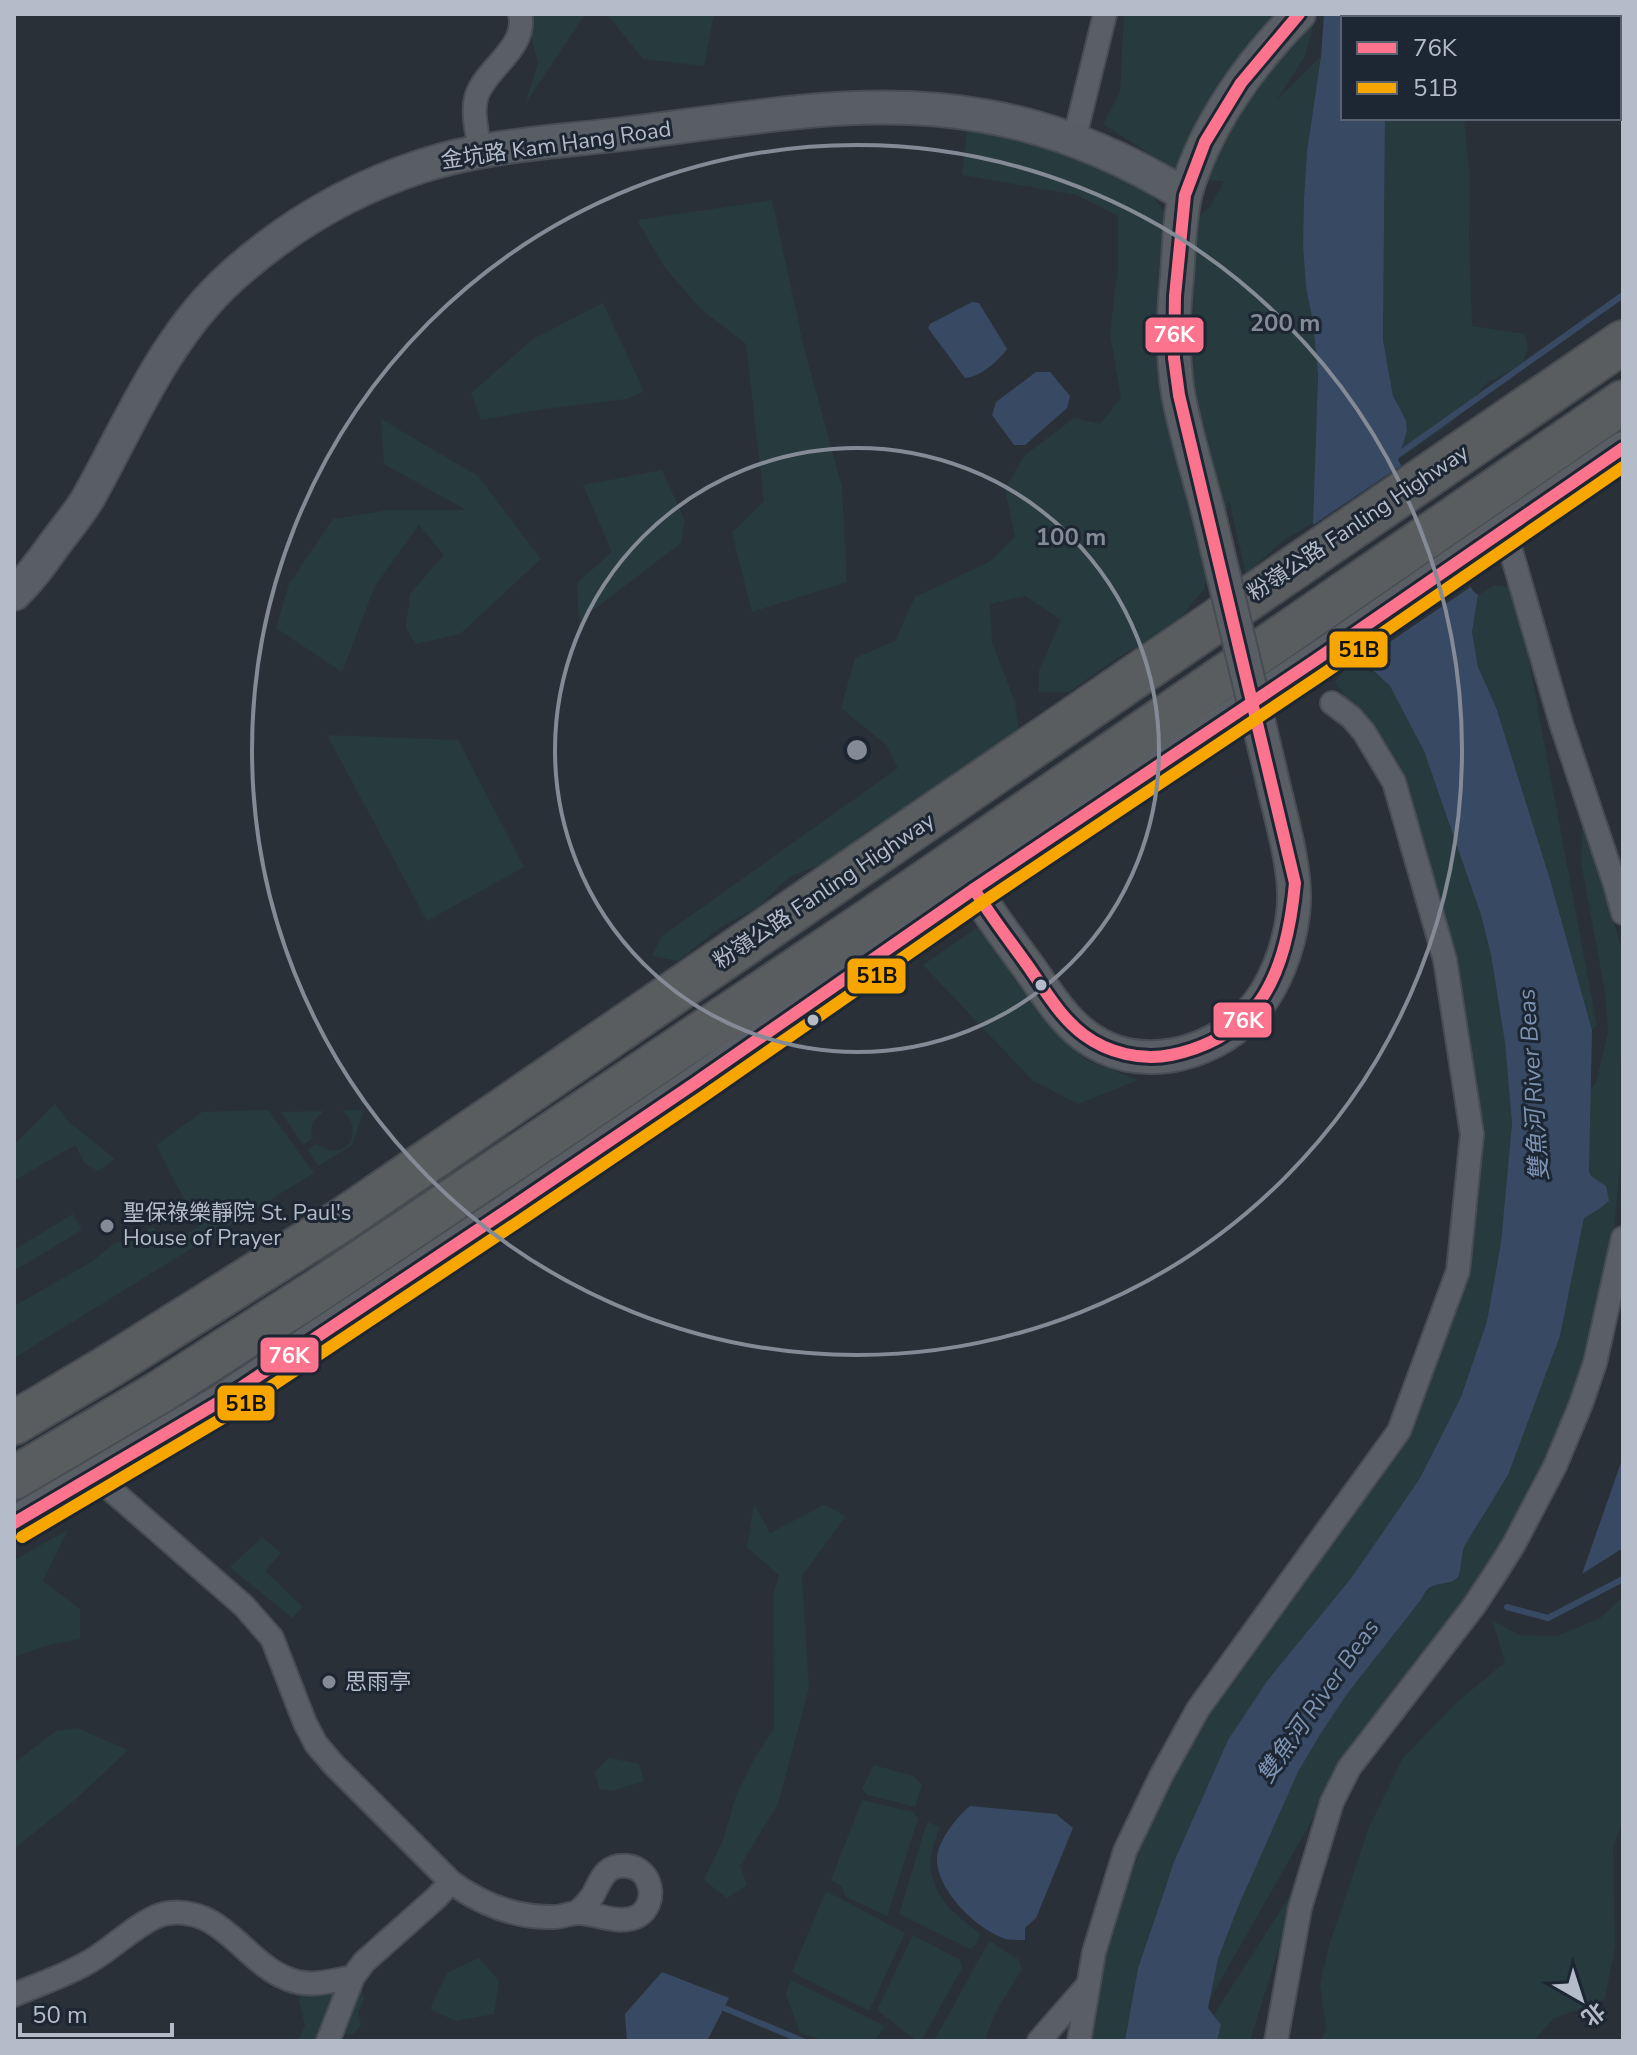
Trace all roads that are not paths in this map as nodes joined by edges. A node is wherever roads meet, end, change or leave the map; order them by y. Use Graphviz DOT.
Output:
graph roads {
  1 [pos="520,14"];
  2 [pos="1105,14"];
  3 [pos="1291,23"];
  4 [pos="1074,140"];
  5 [pos="480,152"];
  6 [pos="1185,195"];
  7 [pos="1623,342"];
  8 [pos="1623,402"];
  9 [pos="1623,448"];
  10 [pos="1498,533"];
  11 [pos="14,594"];
  12 [pos="1305,643"];
  13 [pos="1332,703"];
  14 [pos="974,889"];
  15 [pos="1623,913"];
  16 [pos="1623,1238"];
  17 [pos="14,1423"];
  18 [pos="98,1473"];
  19 [pos="14,1478"];
  20 [pos="14,1523"];
  21 [pos="451,1882"];
  22 [pos="576,1913"];
  23 [pos="353,1977"];
  24 [pos="1087,1986"];
  25 [pos="14,1995"];
  26 [pos="328,2041"];
  27 [pos="1039,2041"];
  28 [pos="1079,2041"];
  29 [pos="1276,2041"];
  1 -- 5 [label="street"];
  2 -- 4 [label="street"];
  3 -- 6 [label="street"];
  4 -- 5 [label="street, 金坑路 Kam Hang Road"];
  4 -- 6 [label="street, 金坑路 Kam Hang Road"];
  5 -- 11 [label="street, 金坑路 Kam Hang Road"];
  6 -- 14 [label="street, bridge"];
  7 -- 17 [label="highway, 粉嶺公路 Fanling Highway"];
  8 -- 12 [label="highway"];
  9 -- 10 [label="street"];
  10 -- 12 [label="street"];
  10 -- 15 [label="street"];
  12 -- 14 [label="street"];
  12 -- 19 [label="highway"];
  13 -- 24 [label="street"];
  14 -- 18 [label="street"];
  16 -- 29 [label="street"];
  18 -- 20 [label="street"];
  18 -- 21 [label="street"];
  21 -- 22 [label="street"];
  21 -- 23 [label="street"];
  23 -- 25 [label="street"];
  23 -- 26 [label="street"];
  24 -- 27 [label="street"];
  24 -- 28 [label="street"];
}
